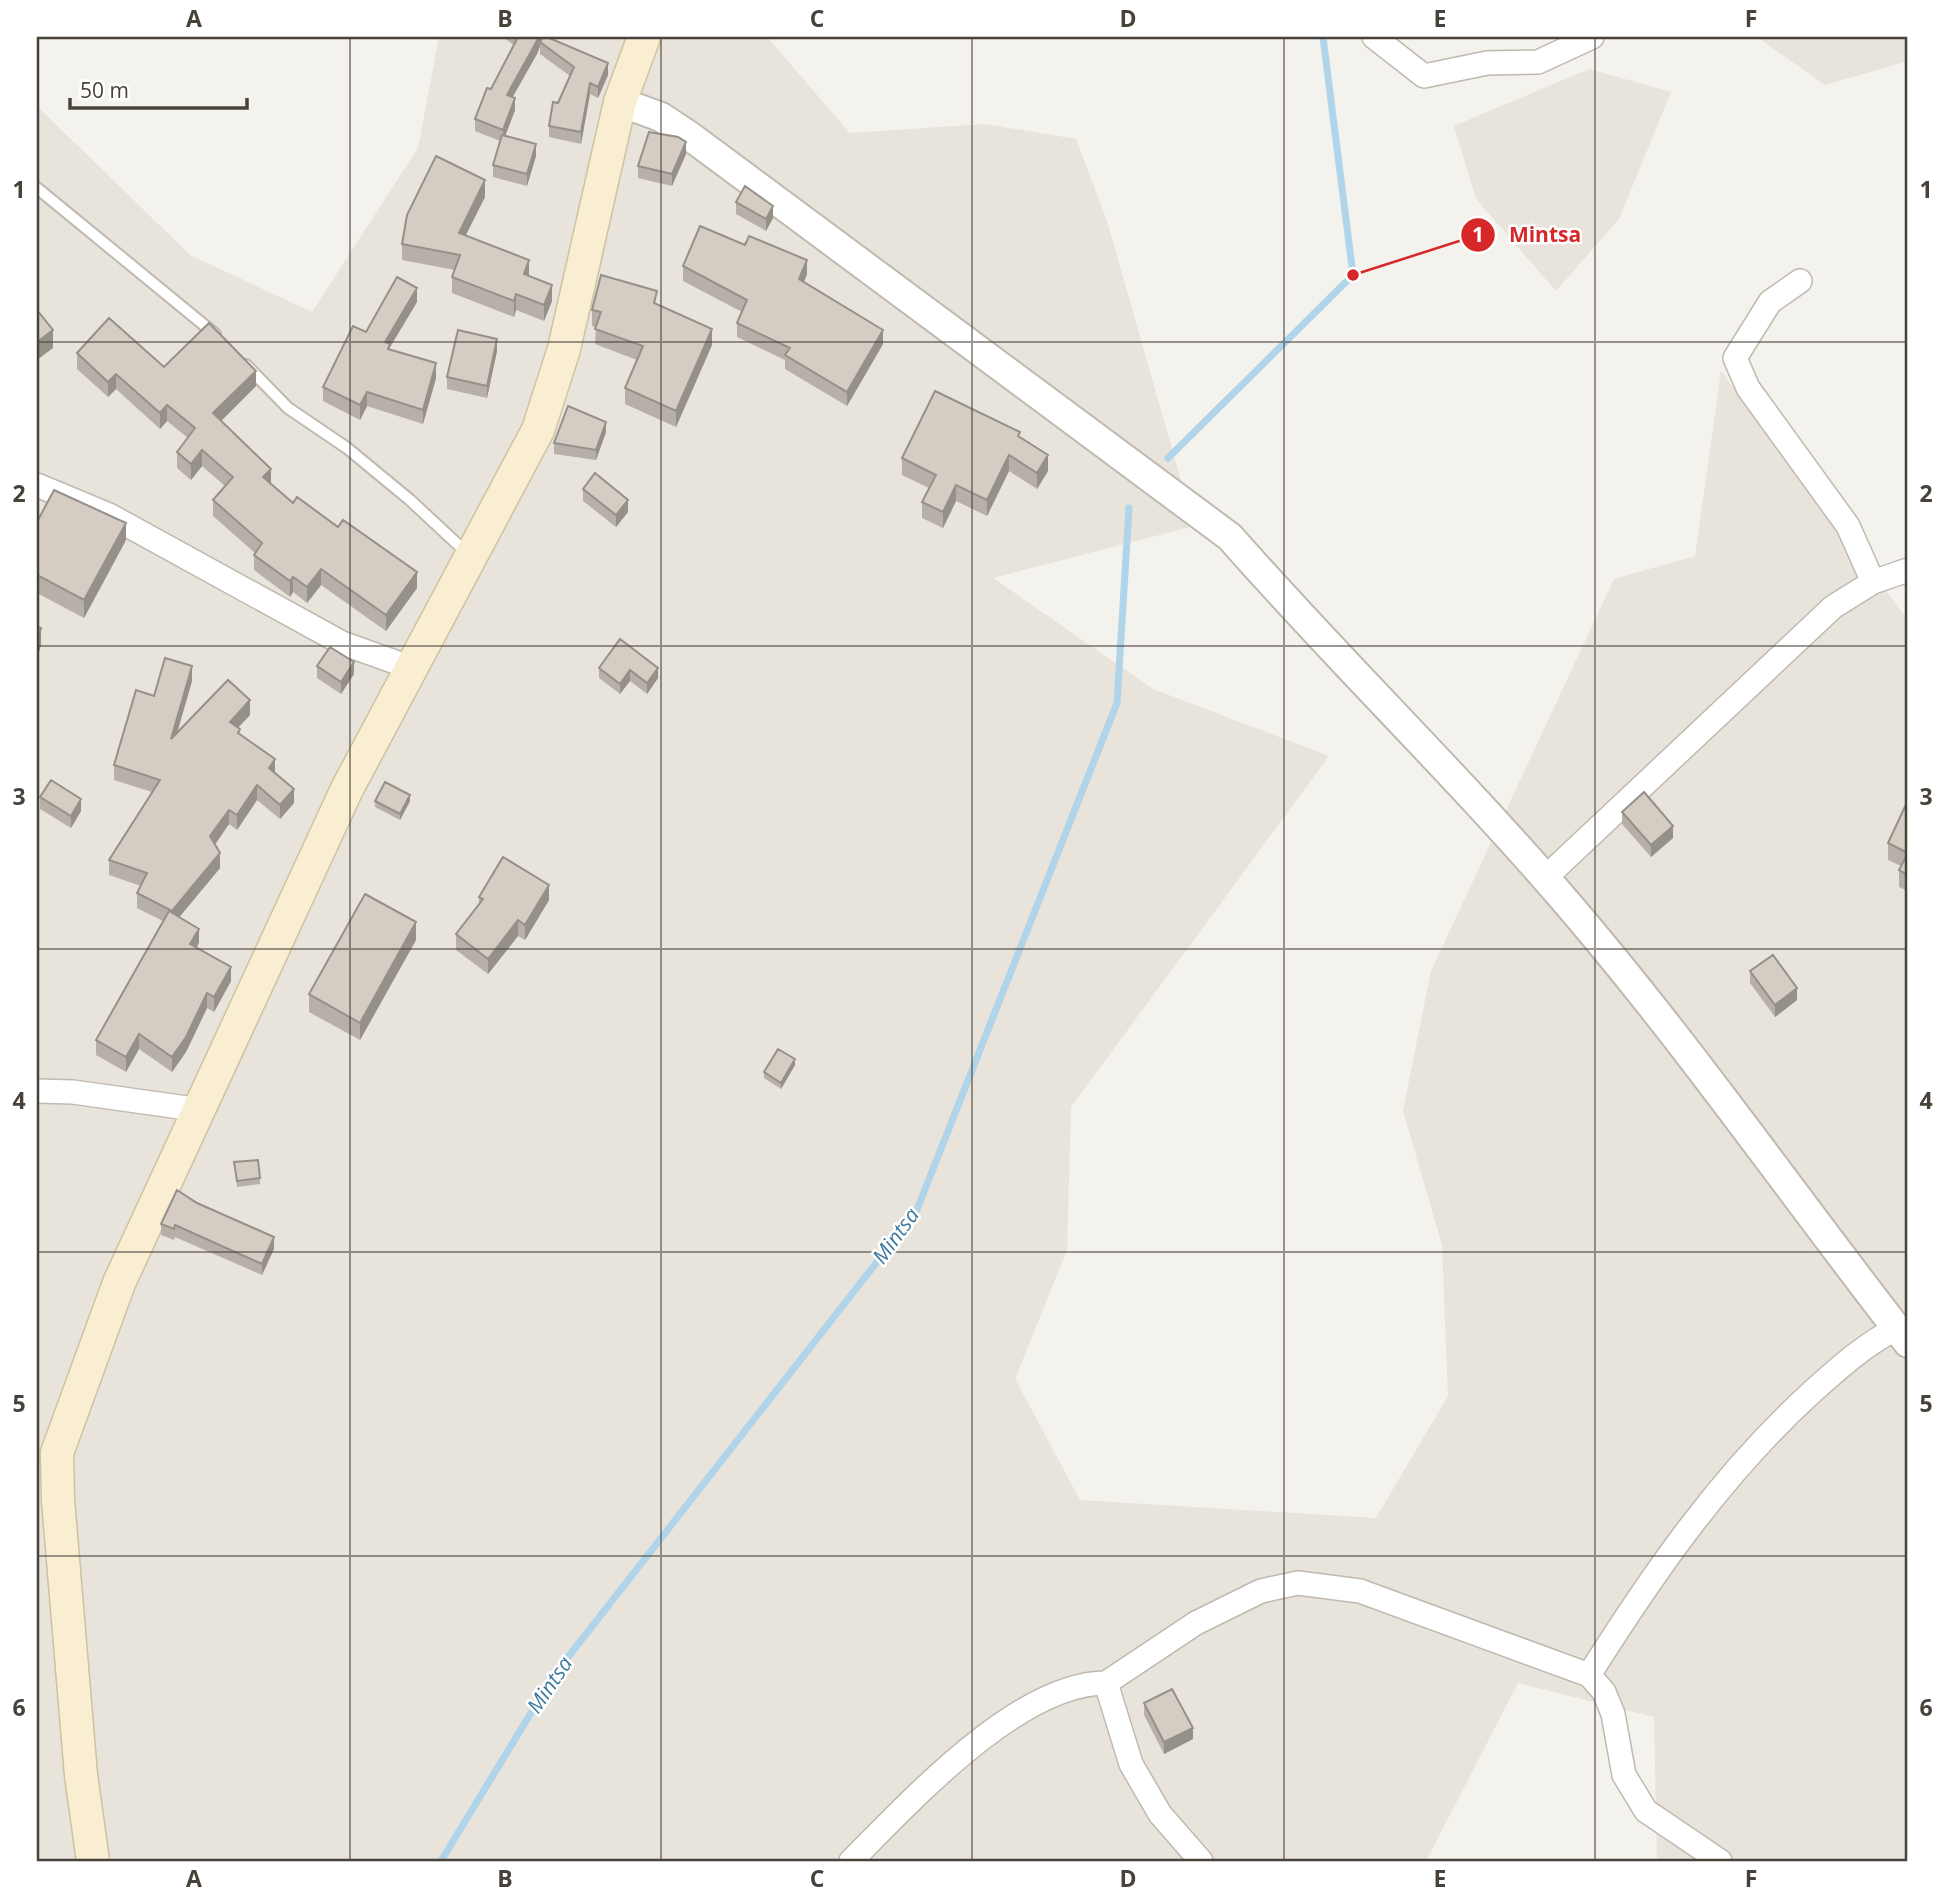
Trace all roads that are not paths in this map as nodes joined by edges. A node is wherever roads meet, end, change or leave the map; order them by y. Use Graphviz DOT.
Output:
graph roads {
  1 [pos="644,37"];
  2 [pos="1374,37"];
  3 [pos="1592,37"];
  4 [pos="620,102"];
  5 [pos="37,188"];
  6 [pos="1800,281"];
  7 [pos="226,345"];
  8 [pos="235,354"];
  9 [pos="37,485"];
  10 [pos="472,559"];
  11 [pos="1908,570"];
  12 [pos="1873,582"];
  13 [pos="412,668"];
  14 [pos="1545,878"];
  15 [pos="37,1091"];
  16 [pos="201,1110"];
  17 [pos="1902,1335"];
  18 [pos="1589,1675"];
  19 [pos="1106,1683"];
  20 [pos="93,1861"];
  21 [pos="851,1861"];
  22 [pos="1201,1861"];
  23 [pos="1720,1861"];
  1 -- 4 [label="main road"];
  2 -- 3 [label="street"];
  4 -- 10 [label="main road"];
  4 -- 14 [label="street"];
  5 -- 7 [label="lane"];
  6 -- 12 [label="street"];
  8 -- 10 [label="lane"];
  9 -- 13 [label="street"];
  10 -- 13 [label="main road"];
  11 -- 12 [label="street"];
  12 -- 14 [label="street"];
  13 -- 16 [label="main road"];
  14 -- 17 [label="street"];
  15 -- 16 [label="street"];
  16 -- 20 [label="main road"];
  17 -- 18 [label="street"];
  18 -- 19 [label="street"];
  18 -- 23 [label="street"];
  19 -- 21 [label="street"];
  19 -- 22 [label="street"];
}
